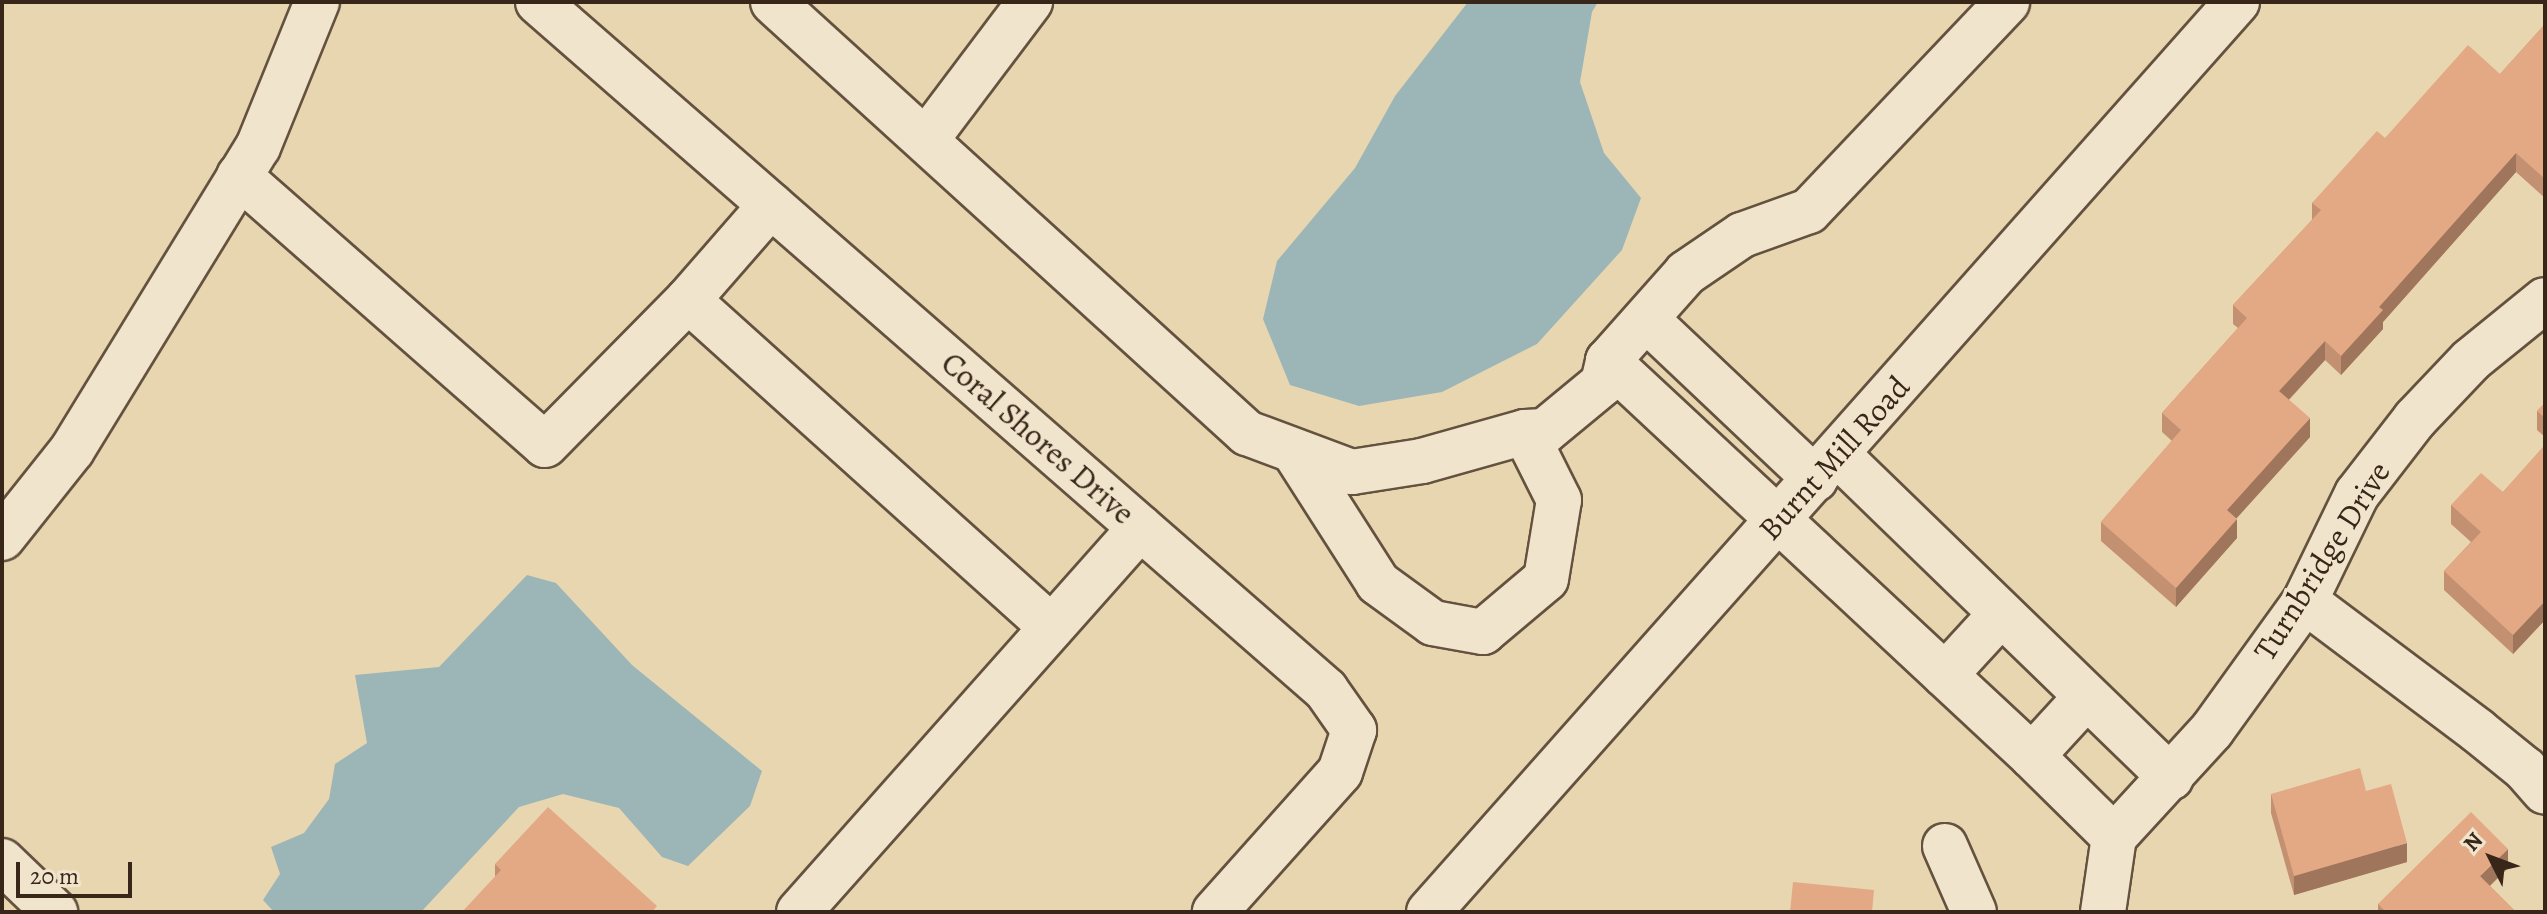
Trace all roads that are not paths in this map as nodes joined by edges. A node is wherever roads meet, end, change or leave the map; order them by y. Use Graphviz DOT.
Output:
graph roads {
  1 [pos="317,2"];
  2 [pos="538,2"];
  3 [pos="773,2"];
  4 [pos="1030,2"];
  5 [pos="2007,2"];
  6 [pos="2237,2"];
  7 [pos="926,140"];
  8 [pos="239,176"];
  9 [pos="771,205"];
  10 [pos="688,300"];
  11 [pos="2545,300"];
  12 [pos="1646,319"];
  13 [pos="1608,361"];
  14 [pos="1525,432"];
  15 [pos="1295,453"];
  16 [pos="1826,466"];
  17 [pos="1779,520"];
  18 [pos="5,527"];
  19 [pos="1140,528"];
  20 [pos="2305,601"];
  21 [pos="2000,615"];
  22 [pos="1051,627"];
  23 [pos="1945,675"];
  24 [pos="2086,697"];
  25 [pos="2032,756"];
  26 [pos="2171,778"];
  27 [pos="2545,792"];
  28 [pos="2114,837"];
  29 [pos="1945,846"];
  30 [pos="2,861"];
  31 [pos="55,912"];
  32 [pos="799,912"];
  33 [pos="1215,912"];
  34 [pos="1429,912"];
  35 [pos="1974,912"];
  36 [pos="2103,912"];
  1 -- 8 [label="street"];
  2 -- 9 [label="street, Coral Shores Drive"];
  3 -- 7 [label="street"];
  4 -- 7 [label="street"];
  5 -- 12 [label="street"];
  6 -- 16 [label="street, Burnt Mill Road"];
  7 -- 15 [label="street"];
  8 -- 10 [label="street"];
  8 -- 18 [label="street"];
  9 -- 10 [label="street"];
  9 -- 19 [label="street, Coral Shores Drive"];
  10 -- 22 [label="street"];
  11 -- 20 [label="street, Turnbridge Drive"];
  12 -- 13 [label="street"];
  12 -- 16 [label="street"];
  13 -- 14 [label="street"];
  13 -- 17 [label="street"];
  14 -- 15 [label="street"];
  14 -- 15 [label="street"];
  16 -- 17 [label="street, Burnt Mill Road"];
  16 -- 21 [label="street"];
  17 -- 23 [label="street"];
  17 -- 34 [label="street, Burnt Mill Road"];
  19 -- 22 [label="street"];
  19 -- 33 [label="street, Coral Shores Drive"];
  20 -- 26 [label="street, Turnbridge Drive"];
  20 -- 27 [label="street"];
  21 -- 23 [label="street"];
  21 -- 24 [label="street"];
  22 -- 32 [label="street"];
  23 -- 25 [label="street"];
  24 -- 25 [label="street"];
  24 -- 26 [label="street"];
  25 -- 28 [label="street"];
  26 -- 28 [label="street, Turnbridge Drive"];
  28 -- 36 [label="street"];
  29 -- 35 [label="street"];
  30 -- 31 [label="street"];
}
